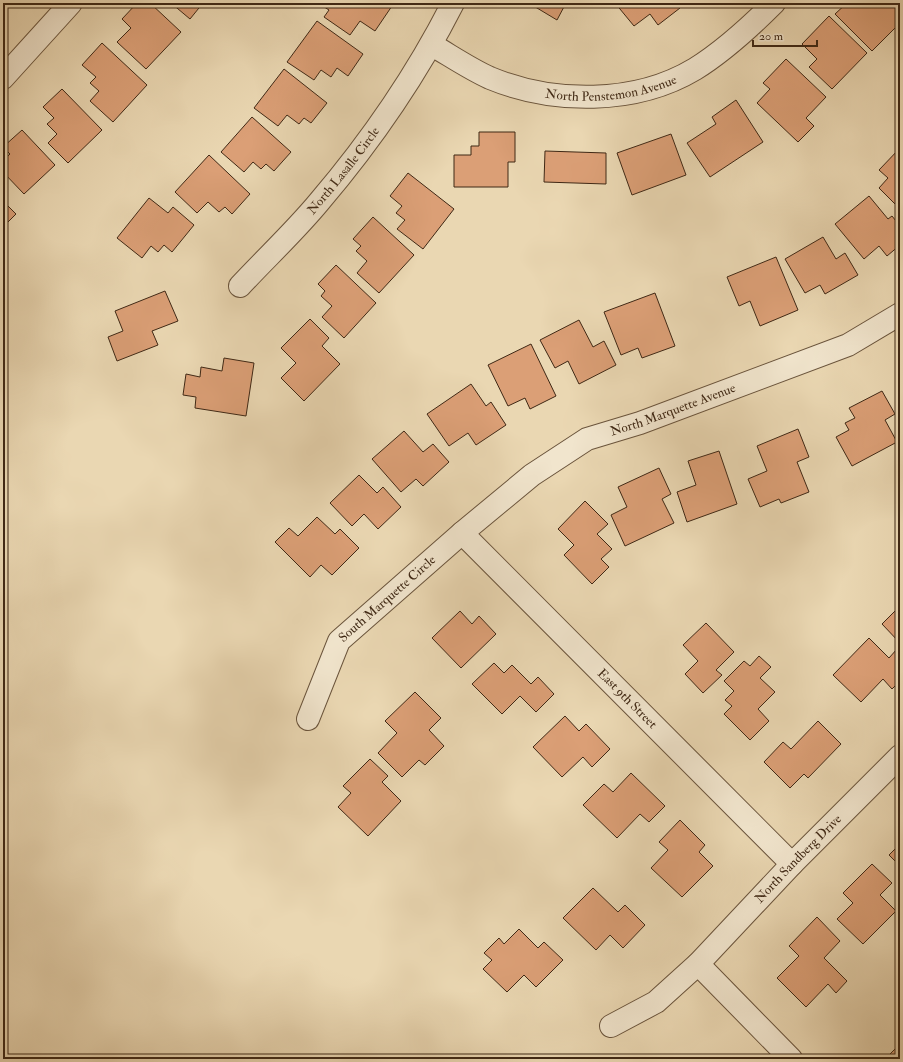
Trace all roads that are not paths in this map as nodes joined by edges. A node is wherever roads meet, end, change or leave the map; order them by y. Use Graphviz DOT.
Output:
graph roads {
  1 [pos="71,3"];
  2 [pos="453,3"];
  3 [pos="774,3"];
  4 [pos="432,45"];
  5 [pos="3,78"];
  6 [pos="240,286"];
  7 [pos="900,314"];
  8 [pos="462,533"];
  9 [pos="308,719"];
  10 [pos="900,756"];
  11 [pos="792,864"];
  12 [pos="698,964"];
  13 [pos="610,1026"];
  14 [pos="792,1059"];
  1 -- 5 [label="street"];
  2 -- 4 [label="street, North Lasalle Circle"];
  3 -- 4 [label="street, North Penstemon Avenue"];
  4 -- 6 [label="street, North Lasalle Circle"];
  7 -- 8 [label="street, North Marquette Avenue"];
  8 -- 9 [label="street, South Marquette Circle"];
  8 -- 11 [label="street, East 9th Street"];
  10 -- 11 [label="street, North Sandberg Drive"];
  11 -- 12 [label="street, North Sandberg Drive"];
  12 -- 13 [label="street, North Sandberg Drive"];
  12 -- 14 [label="street"];
}
